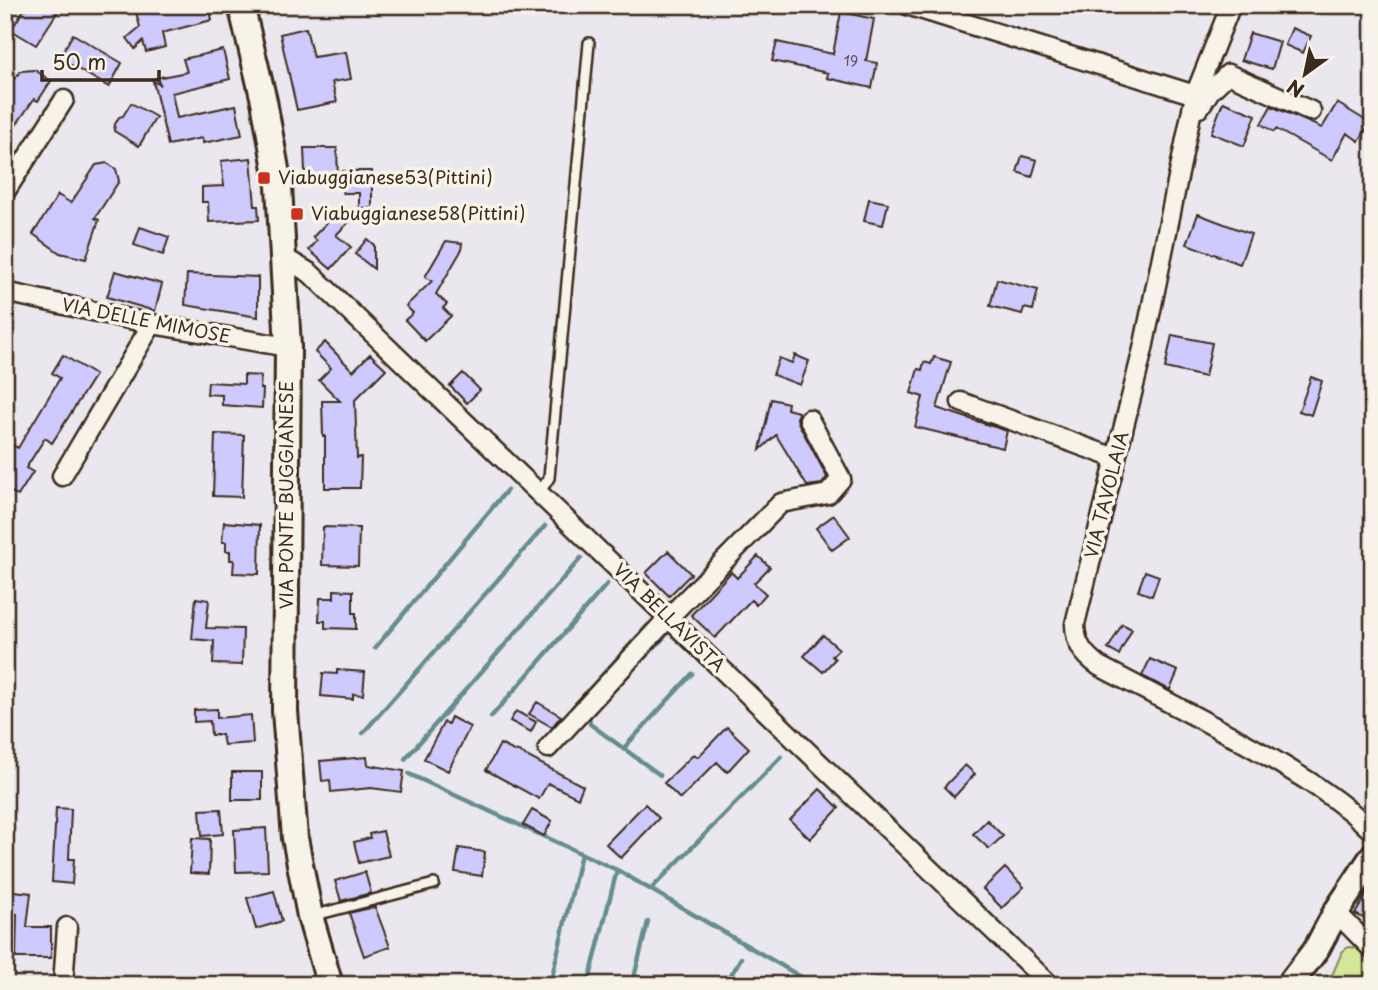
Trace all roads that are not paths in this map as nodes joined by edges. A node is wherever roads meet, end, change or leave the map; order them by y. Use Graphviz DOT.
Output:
graph roads {
  1 [pos="241,5"];
  2 [pos="907,5"];
  3 [pos="1231,5"];
  4 [pos="589,43"];
  5 [pos="1195,95"];
  6 [pos="64,100"];
  7 [pos="1311,111"];
  8 [pos="1190,122"];
  9 [pos="5,192"];
  10 [pos="283,257"];
  11 [pos="5,292"];
  12 [pos="152,324"];
  13 [pos="288,347"];
  14 [pos="961,402"];
  15 [pos="809,419"];
  16 [pos="1115,458"];
  17 [pos="62,476"];
  18 [pos="539,493"];
  19 [pos="668,618"];
  20 [pos="548,748"];
  21 [pos="1373,832"];
  22 [pos="1373,856"];
  23 [pos="434,884"];
  24 [pos="1336,912"];
  25 [pos="310,916"];
  26 [pos="67,927"];
  27 [pos="1373,950"];
  28 [pos="63,985"];
  29 [pos="330,985"];
  30 [pos="1050,985"];
  31 [pos="1289,985"];
  1 -- 10 [label="main road, VIA PONTE BUGGIANESE"];
  2 -- 5 [label="street"];
  3 -- 5 [label="street, VIA TAVOLAIA"];
  4 -- 18 [label="lane"];
  5 -- 8 [label="street, VIA TAVOLAIA"];
  6 -- 9 [label="street"];
  7 -- 8 [label="street"];
  8 -- 16 [label="street, VIA TAVOLAIA"];
  10 -- 13 [label="main road, VIA PONTE BUGGIANESE"];
  10 -- 18 [label="street, VIA BELLAVISTA"];
  11 -- 12 [label="street, VIA DELLE MIMOSE"];
  12 -- 13 [label="street, VIA DELLE MIMOSE"];
  12 -- 17 [label="street"];
  13 -- 25 [label="main road, VIA PONTE BUGGIANESE"];
  14 -- 16 [label="street"];
  15 -- 19 [label="street"];
  16 -- 21 [label="street, VIA TAVOLAIA"];
  18 -- 19 [label="street, VIA BELLAVISTA"];
  19 -- 20 [label="street"];
  19 -- 30 [label="street, VIA BELLAVISTA"];
  22 -- 24 [label="main road"];
  23 -- 25 [label="lane"];
  24 -- 27 [label="street"];
  24 -- 31 [label="main road"];
  25 -- 29 [label="main road, VIA PONTE BUGGIANESE"];
  26 -- 28 [label="street"];
}
